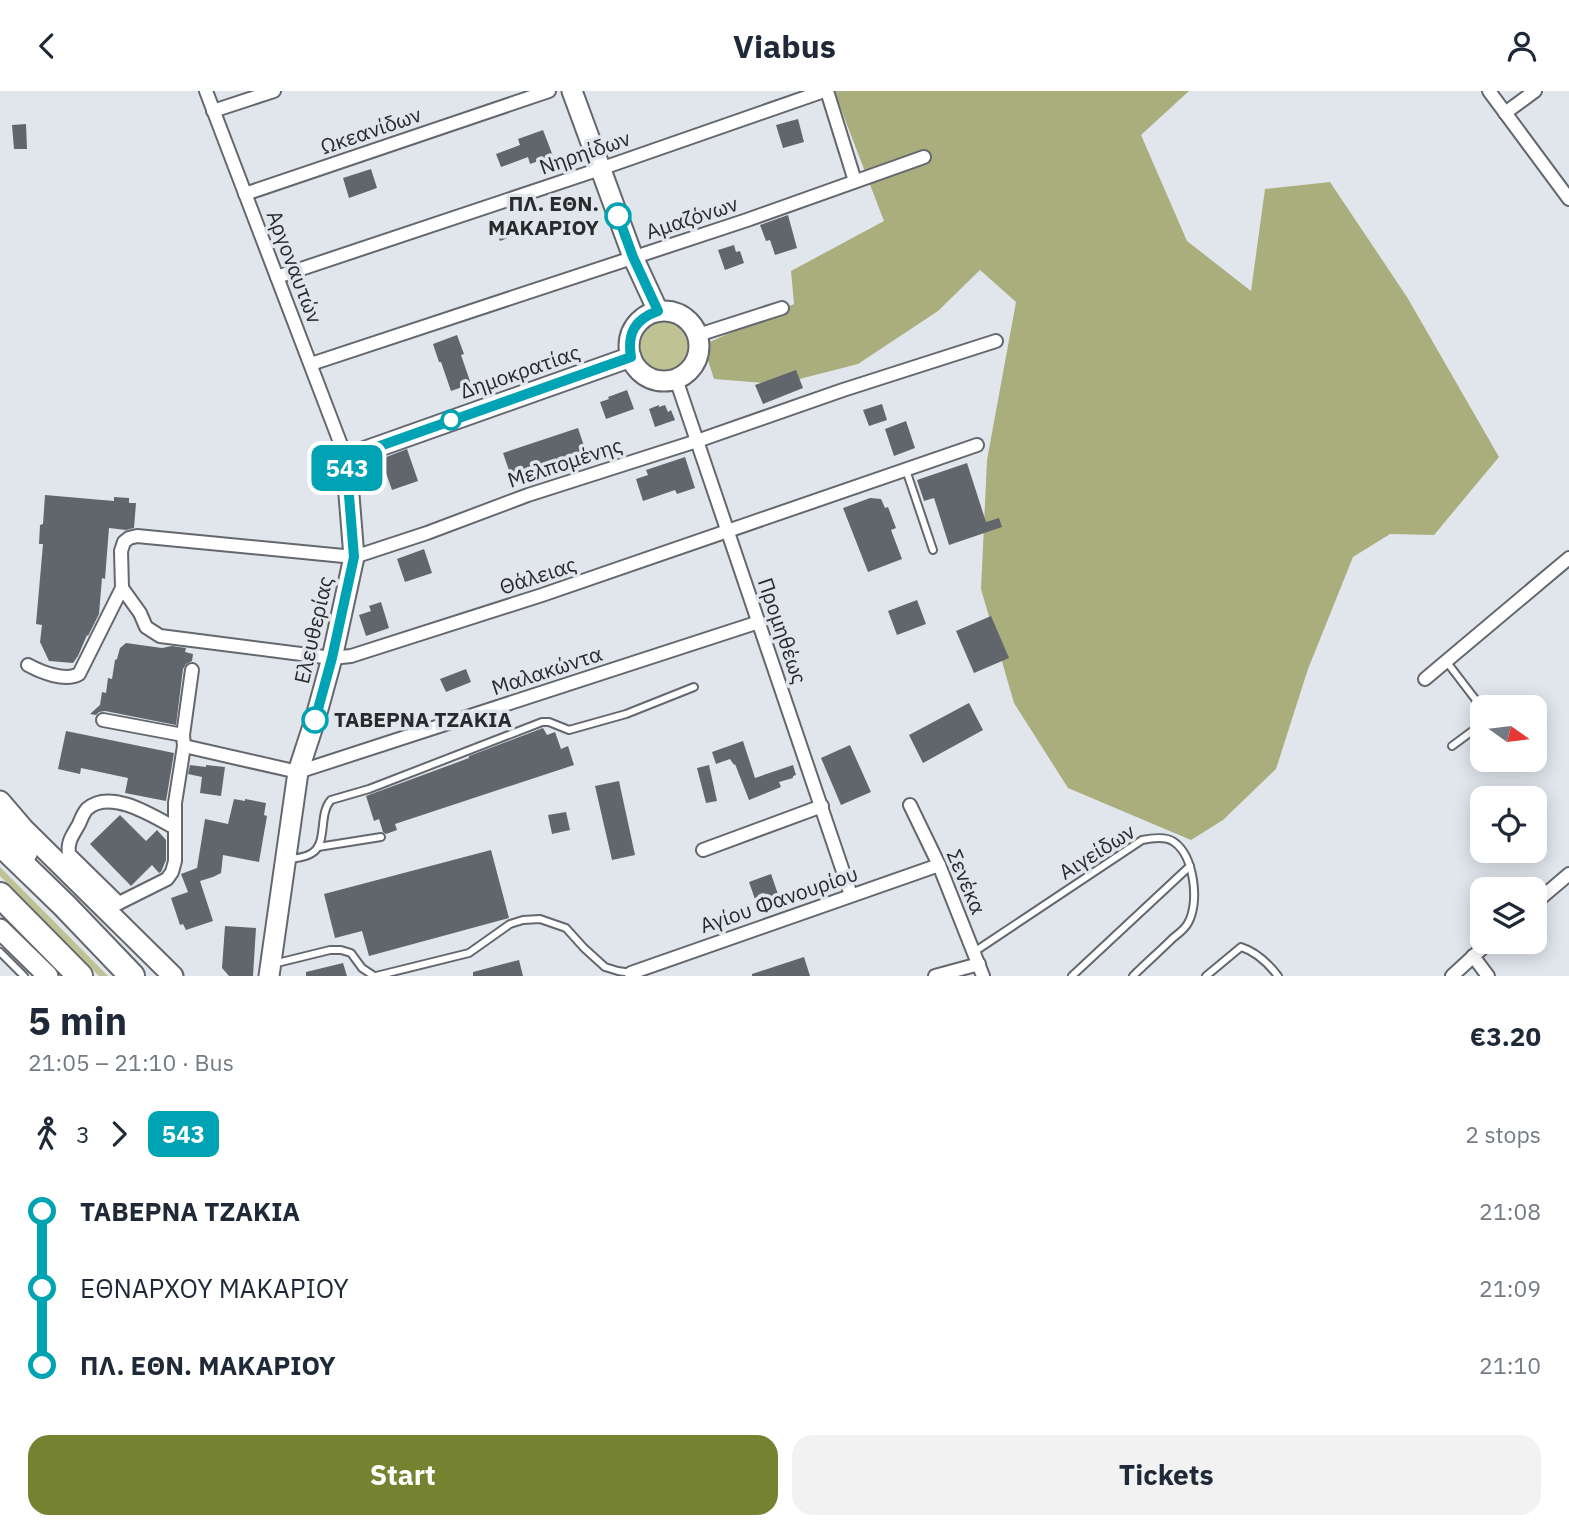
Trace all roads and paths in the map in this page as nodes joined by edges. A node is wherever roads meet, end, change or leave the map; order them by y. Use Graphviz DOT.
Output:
graph roads {
  1 [pos="206,91"];
  2 [pos="274,91"];
  3 [pos="548,91"];
  4 [pos="572,91"];
  5 [pos="825,91"];
  6 [pos="1489,91"];
  7 [pos="1535,91"];
  8 [pos="213,111"];
  9 [pos="1505,113"];
  10 [pos="924,157"];
  11 [pos="600,169"];
  12 [pos="855,181"];
  13 [pos="245,194"];
  14 [pos="1569,199"];
  15 [pos="633,257"];
  16 [pos="277,277"];
  17 [pos="782,309"];
  18 [pos="658,311"];
  19 [pos="698,335"];
  20 [pos="996,341"];
  21 [pos="631,357"];
  22 [pos="311,364"];
  23 [pos="676,379"];
  24 [pos="697,441"];
  25 [pos="977,445"];
  26 [pos="346,458"];
  27 [pos="906,470"];
  28 [pos="728,530"];
  29 [pos="933,549"];
  30 [pos="354,557"];
  31 [pos="1569,558"];
  32 [pos="122,588"];
  33 [pos="759,622"];
  34 [pos="332,658"];
  35 [pos="1446,661"];
  36 [pos="28,665"];
  37 [pos="192,670"];
  38 [pos="1425,679"];
  39 [pos="694,687"];
  40 [pos="1472,695"];
  41 [pos="103,720"];
  42 [pos="1470,733"];
  43 [pos="183,741"];
  44 [pos="1452,746"];
  45 [pos="299,772"];
  46 [pos="0,801"];
  47 [pos="910,805"];
  48 [pos="822,806"];
  49 [pos="0,821"];
  50 [pos="176,828"];
  51 [pos="381,837"];
  52 [pos="0,843"];
  53 [pos="318,847"];
  54 [pos="704,850"];
  55 [pos="285,861"];
  56 [pos="939,865"];
  57 [pos="1190,866"];
  58 [pos="1569,874"];
  59 [pos="1547,893"];
  60 [pos="0,895"];
  61 [pos="851,895"];
  62 [pos="65,906"];
  63 [pos="113,906"];
  64 [pos="0,929"];
  65 [pos="0,952"];
  66 [pos="1475,954"];
  67 [pos="1473,956"];
  68 [pos="979,964"];
  69 [pos="270,970"];
  70 [pos="631,973"];
  71 [pos="24,976"];
  72 [pos="48,976"];
  73 [pos="80,976"];
  74 [pos="132,976"];
  75 [pos="173,976"];
  76 [pos="375,976"];
  77 [pos="935,976"];
  78 [pos="1072,976"];
  79 [pos="1133,976"];
  80 [pos="1206,976"];
  81 [pos="1278,976"];
  82 [pos="1452,976"];
  83 [pos="1488,976"];
  1 -- 8 [label="street, Αργοναυτών"];
  2 -- 8 [label="street"];
  3 -- 13 [label="street, Ωκεανίδων"];
  4 -- 11 [label="street"];
  5 -- 11 [label="street, Νηρηίδων"];
  5 -- 12 [label="street"];
  6 -- 9 [label="street"];
  7 -- 9 [label="street"];
  8 -- 13 [label="street, Αργοναυτών"];
  9 -- 14 [label="street"];
  10 -- 12 [label="street, Αμαζόνων"];
  11 -- 15 [label="street"];
  11 -- 16 [label="street, Νηρηίδων"];
  12 -- 15 [label="street, Αμαζόνων"];
  13 -- 16 [label="street, Αργοναυτών"];
  15 -- 18 [label="street"];
  15 -- 22 [label="street, Αμαζόνων"];
  16 -- 22 [label="street, Αργοναυτών"];
  17 -- 19 [label="street"];
  18 -- 19 [label="street"];
  18 -- 21 [label="street"];
  19 -- 23 [label="street"];
  20 -- 24 [label="street, Μελπομένης"];
  21 -- 23 [label="street"];
  21 -- 26 [label="street, Δημοκρατίας"];
  22 -- 26 [label="street, Αργοναυτών"];
  23 -- 24 [label="street, Προμηθέως"];
  24 -- 28 [label="street, Προμηθέως"];
  24 -- 30 [label="street, Μελπομένης"];
  25 -- 27 [label="street, Θάλειας"];
  26 -- 30 [label="street, Ελευθερίας"];
  27 -- 28 [label="street, Θάλειας"];
  27 -- 29 [label="lane"];
  28 -- 33 [label="street, Προμηθέως"];
  28 -- 34 [label="street, Θάλειας"];
  30 -- 32 [label="street, Μελπομένης"];
  30 -- 34 [label="street, Ελευθερίας"];
  31 -- 35 [label="street"];
  32 -- 34 [label="street, Θάλειας"];
  32 -- 36 [label="street"];
  33 -- 45 [label="street, Μαλακώντα"];
  33 -- 48 [label="street, Προμηθέως"];
  34 -- 45 [label="street, Ελευθερίας"];
  35 -- 38 [label="street"];
  35 -- 40 [label="lane"];
  37 -- 43 [label="street"];
  39 -- 53 [label="lane"];
  41 -- 43 [label="street"];
  42 -- 44 [label="lane"];
  43 -- 45 [label="street"];
  43 -- 50 [label="street"];
  45 -- 55 [label="street, Ελευθερίας"];
  46 -- 63 [label="street"];
  47 -- 56 [label="street, Σενέκα"];
  48 -- 54 [label="street"];
  48 -- 61 [label="street, Προμηθέως"];
  49 -- 62 [label="highway"];
  50 -- 63 [label="street"];
  50 -- 63 [label="street"];
  51 -- 53 [label="lane"];
  52 -- 62 [label="highway"];
  53 -- 55 [label="lane"];
  55 -- 69 [label="street, Ελευθερίας"];
  56 -- 61 [label="street, Αγίου Φανουρίου"];
  56 -- 68 [label="street, Σενέκα"];
  57 -- 68 [label="lane, Αιγείδων"];
  57 -- 78 [label="lane"];
  57 -- 79 [label="lane"];
  58 -- 59 [label="street"];
  60 -- 73 [label="highway"];
  61 -- 70 [label="street, Αγίου Φανουρίου"];
  62 -- 74 [label="highway"];
  63 -- 75 [label="street"];
  64 -- 72 [label="street"];
  65 -- 71 [label="lane"];
  66 -- 67 [label="street"];
  67 -- 82 [label="street"];
  67 -- 83 [label="street"];
  68 -- 77 [label="street"];
  69 -- 76 [label="lane"];
  70 -- 76 [label="lane"];
  80 -- 81 [label="lane"];
}
